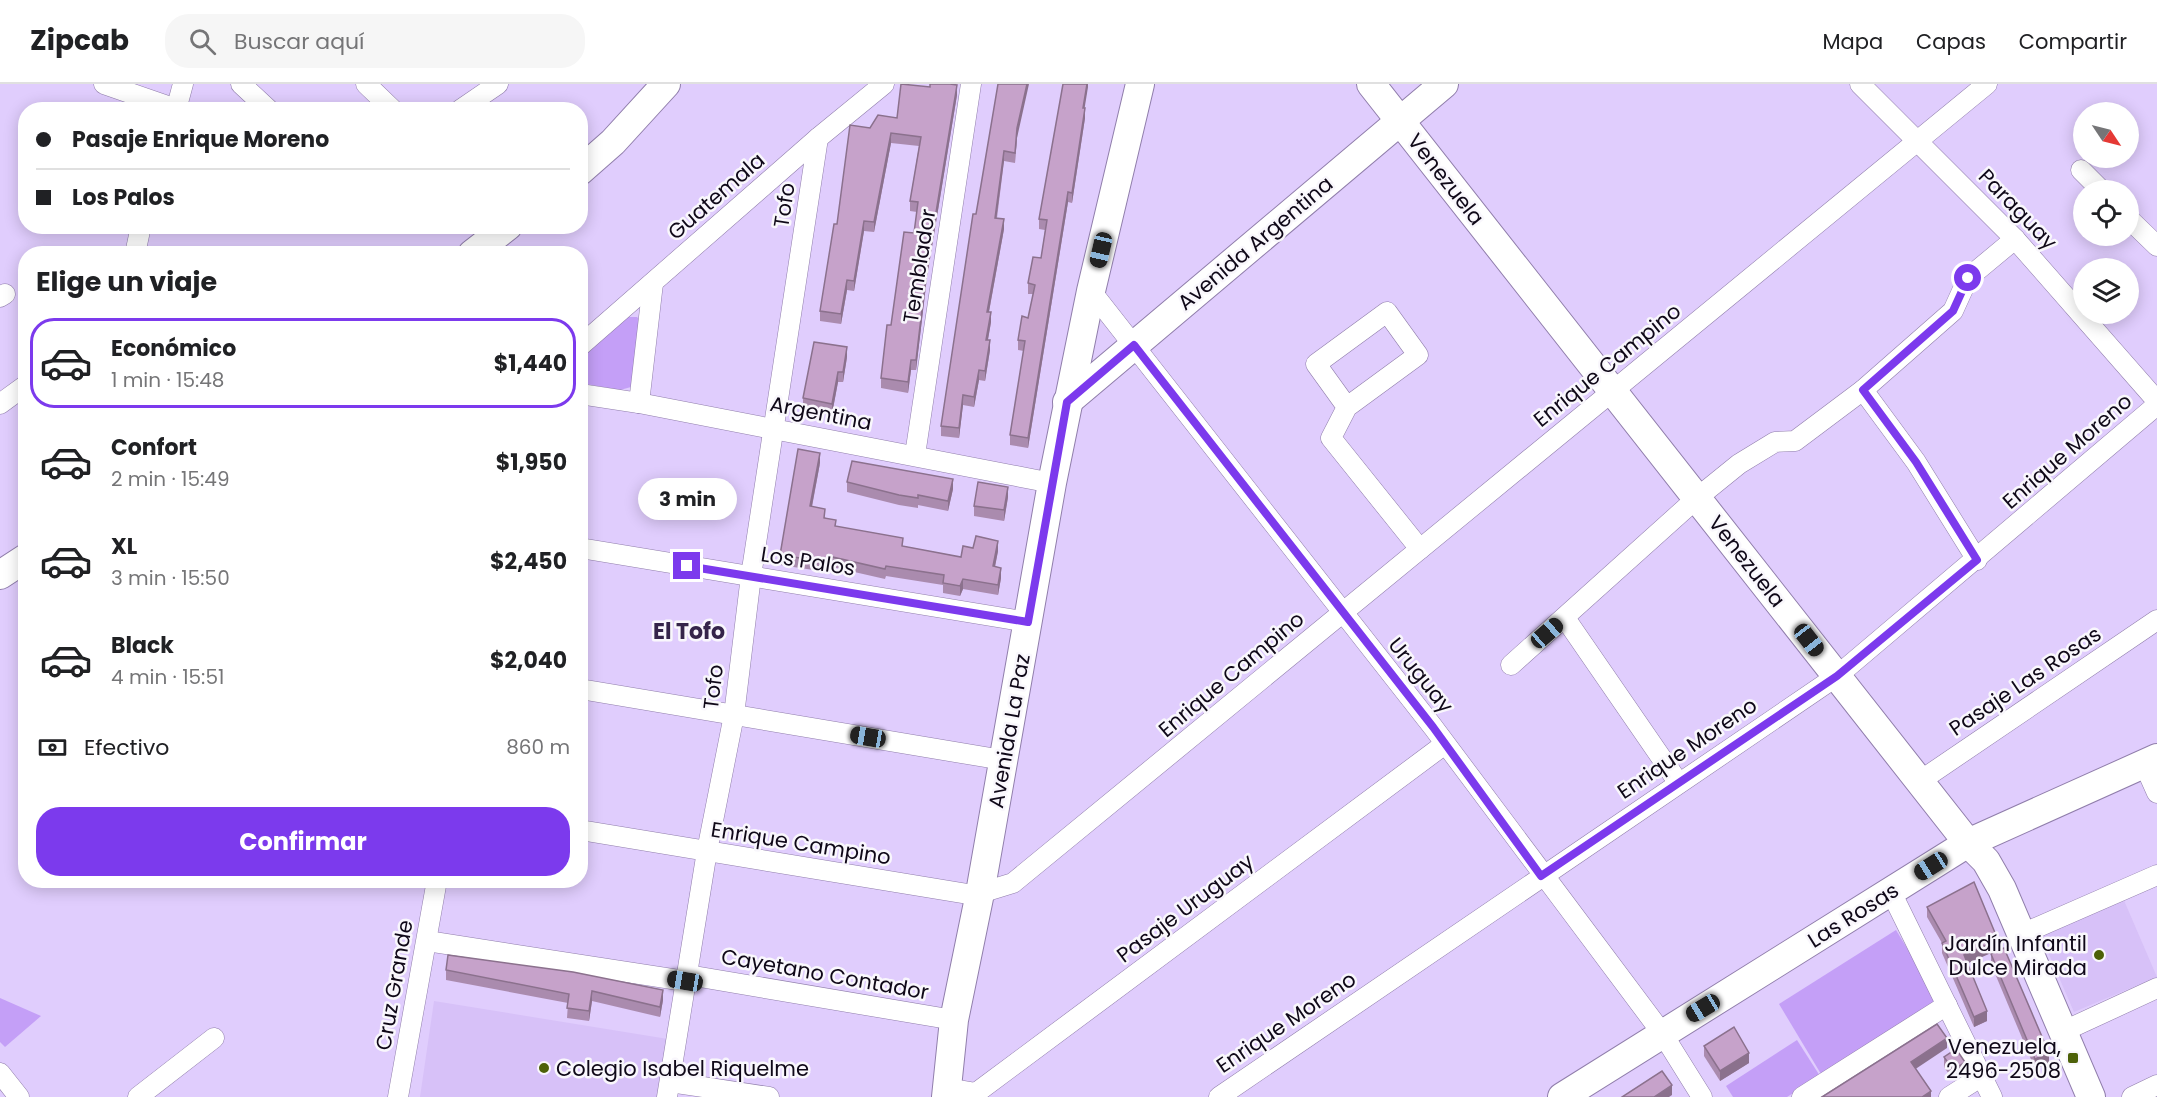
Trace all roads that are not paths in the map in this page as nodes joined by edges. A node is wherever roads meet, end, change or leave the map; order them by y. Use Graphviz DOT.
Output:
graph roads {
  1 [pos="104,84"];
  2 [pos="183,84"];
  3 [pos="242,84"];
  4 [pos="366,84"];
  5 [pos="497,84"];
  6 [pos="666,84"];
  7 [pos="884,84"];
  8 [pos="971,84"];
  9 [pos="1140,84"];
  10 [pos="1371,84"];
  11 [pos="1444,84"];
  12 [pos="1860,84"];
  13 [pos="1987,84"];
  14 [pos="156,102"];
  15 [pos="178,102"];
  16 [pos="261,102"];
  17 [pos="385,102"];
  18 [pos="471,102"];
  19 [pos="1401,122"];
  20 [pos="818,138"];
  21 [pos="1918,141"];
  22 [pos="588,164"];
  23 [pos="2081,170"];
  24 [pos="2091,180"];
  25 [pos="2139,229"];
  26 [pos="498,234"];
  27 [pos="2015,239"];
  28 [pos="482,246"];
  29 [pos="2157,246"];
  30 [pos="654,283"];
  31 [pos="1091,291"];
  32 [pos="588,339"];
  33 [pos="1134,345"];
  34 [pos="1863,390"];
  35 [pos="18,391"];
  36 [pos="1611,391"];
  37 [pos="588,395"];
  38 [pos="1067,402"];
  39 [pos="639,403"];
  40 [pos="2157,403"];
  41 [pos="0,404"];
  42 [pos="1347,407"];
  43 [pos="774,428"];
  44 [pos="915,455"];
  45 [pos="1052,483"];
  46 [pos="1697,498"];
  47 [pos="588,549"];
  48 [pos="1420,549"];
  49 [pos="1977,560"];
  50 [pos="18,563"];
  51 [pos="0,575"];
  52 [pos="751,576"];
  53 [pos="1342,614"];
  54 [pos="1565,618"];
  55 [pos="2157,620"];
  56 [pos="1028,622"];
  57 [pos="1511,665"];
  58 [pos="1837,676"];
  59 [pos="588,690"];
  60 [pos="734,715"];
  61 [pos="1445,744"];
  62 [pos="1003,760"];
  63 [pos="2151,761"];
  64 [pos="1920,781"];
  65 [pos="1678,782"];
  66 [pos="2157,793"];
  67 [pos="588,831"];
  68 [pos="1968,843"];
  69 [pos="707,851"];
  70 [pos="2157,875"];
  71 [pos="1541,876"];
  72 [pos="436,888"];
  73 [pos="1891,892"];
  74 [pos="980,893"];
  75 [pos="2022,934"];
  76 [pos="427,942"];
  77 [pos="687,978"];
  78 [pos="2157,988"];
  79 [pos="1947,1005"];
  80 [pos="954,1020"];
  81 [pos="2064,1031"];
  82 [pos="1662,1033"];
  83 [pos="214,1038"];
  84 [pos="0,1073"];
  85 [pos="1982,1076"];
  86 [pos="2157,1085"];
  87 [pos="668,1089"];
  88 [pos="946,1093"];
  89 [pos="19,1097"];
  90 [pos="138,1097"];
  91 [pos="398,1097"];
  92 [pos="769,1097"];
  93 [pos="1219,1097"];
  94 [pos="1562,1097"];
  95 [pos="1702,1097"];
  96 [pos="1802,1097"];
  97 [pos="1949,1097"];
  98 [pos="1992,1097"];
  99 [pos="2091,1097"];
  100 [pos="2132,1097"];
  1 -- 14 [label="street"];
  2 -- 15 [label="street"];
  3 -- 16 [label="street"];
  4 -- 17 [label="street"];
  5 -- 18 [label="street"];
  6 -- 22 [label="street"];
  7 -- 20 [label="street, Guatemala"];
  8 -- 44 [label="street, Temblador"];
  9 -- 31 [label="street, Avenida La Paz"];
  10 -- 19 [label="street, Venezuela"];
  11 -- 19 [label="street, Avenida Argentina"];
  12 -- 21 [label="street, Paraguay"];
  13 -- 21 [label="street, Enrique Campino"];
  19 -- 33 [label="street, Avenida Argentina"];
  19 -- 36 [label="street, Venezuela"];
  20 -- 30 [label="street, Guatemala"];
  20 -- 43 [label="street, Tofo"];
  21 -- 27 [label="street, Paraguay"];
  21 -- 36 [label="street, Enrique Campino"];
  23 -- 24 [label="street"];
  25 -- 29 [label="street"];
  26 -- 28 [label="street"];
  27 -- 34 [label="street"];
  27 -- 40 [label="street, Paraguay"];
  30 -- 32 [label="street, Guatemala"];
  30 -- 39 [label="street"];
  31 -- 33 [label="street, Uruguay"];
  31 -- 38 [label="street, Avenida La Paz"];
  33 -- 38 [label="street, Avenida Argentina"];
  33 -- 53 [label="street, Uruguay"];
  34 -- 46 [label="street"];
  34 -- 49 [label="street"];
  35 -- 41 [label="street"];
  36 -- 46 [label="street, Venezuela"];
  36 -- 48 [label="street, Enrique Campino"];
  37 -- 39 [label="street, Argentina"];
  38 -- 45 [label="street, Avenida La Paz"];
  39 -- 43 [label="street, Argentina"];
  40 -- 49 [label="street, Enrique Moreno"];
  42 -- 42 [label="street"];
  42 -- 48 [label="street"];
  43 -- 44 [label="street, Argentina"];
  43 -- 52 [label="street, Tofo"];
  44 -- 45 [label="street, Argentina"];
  45 -- 56 [label="street, Avenida La Paz"];
  46 -- 54 [label="street"];
  46 -- 58 [label="street, Venezuela"];
  47 -- 52 [label="street, Los Palos"];
  48 -- 53 [label="street, Enrique Campino"];
  49 -- 58 [label="street, Enrique Moreno"];
  50 -- 51 [label="street"];
  52 -- 56 [label="street, Los Palos"];
  52 -- 60 [label="street, Tofo"];
  53 -- 61 [label="street, Uruguay"];
  53 -- 74 [label="street, Enrique Campino"];
  54 -- 57 [label="street"];
  54 -- 65 [label="street"];
  55 -- 64 [label="street, Pasaje Las Rosas"];
  56 -- 62 [label="street, Avenida La Paz"];
  58 -- 64 [label="street, Venezuela"];
  58 -- 65 [label="street, Enrique Moreno"];
  59 -- 60 [label="street"];
  60 -- 62 [label="street"];
  60 -- 69 [label="street, Tofo"];
  61 -- 71 [label="street, Uruguay"];
  61 -- 88 [label="street, Pasaje Uruguay"];
  62 -- 74 [label="street, Avenida La Paz"];
  63 -- 66 [label="street"];
  63 -- 68 [label="street, Las Rosas"];
  64 -- 68 [label="street, Venezuela"];
  65 -- 71 [label="street, Enrique Moreno"];
  67 -- 69 [label="street, Enrique Campino"];
  68 -- 73 [label="street, Las Rosas"];
  68 -- 75 [label="street, Venezuela"];
  69 -- 74 [label="street, Enrique Campino"];
  69 -- 77 [label="street, Tofo"];
  70 -- 75 [label="street"];
  71 -- 82 [label="street, Uruguay"];
  71 -- 93 [label="street, Enrique Moreno"];
  72 -- 76 [label="street, Cruz Grande"];
  73 -- 79 [label="street"];
  73 -- 82 [label="street, Las Rosas"];
  74 -- 80 [label="street, Avenida La Paz"];
  75 -- 81 [label="street, Venezuela"];
  76 -- 77 [label="street, Cayetano Contador"];
  76 -- 91 [label="street, Cruz Grande"];
  77 -- 80 [label="street, Cayetano Contador"];
  77 -- 87 [label="street, Tofo"];
  78 -- 81 [label="street"];
  79 -- 85 [label="street"];
  79 -- 96 [label="street"];
  80 -- 88 [label="street, Avenida La Paz"];
  81 -- 99 [label="street, Venezuela"];
  82 -- 94 [label="street, Las Rosas"];
  82 -- 95 [label="street, Uruguay"];
  83 -- 90 [label="street"];
  84 -- 89 [label="street"];
  85 -- 97 [label="street"];
  85 -- 98 [label="street"];
  86 -- 100 [label="street"];
  87 -- 92 [label="street"];
}
